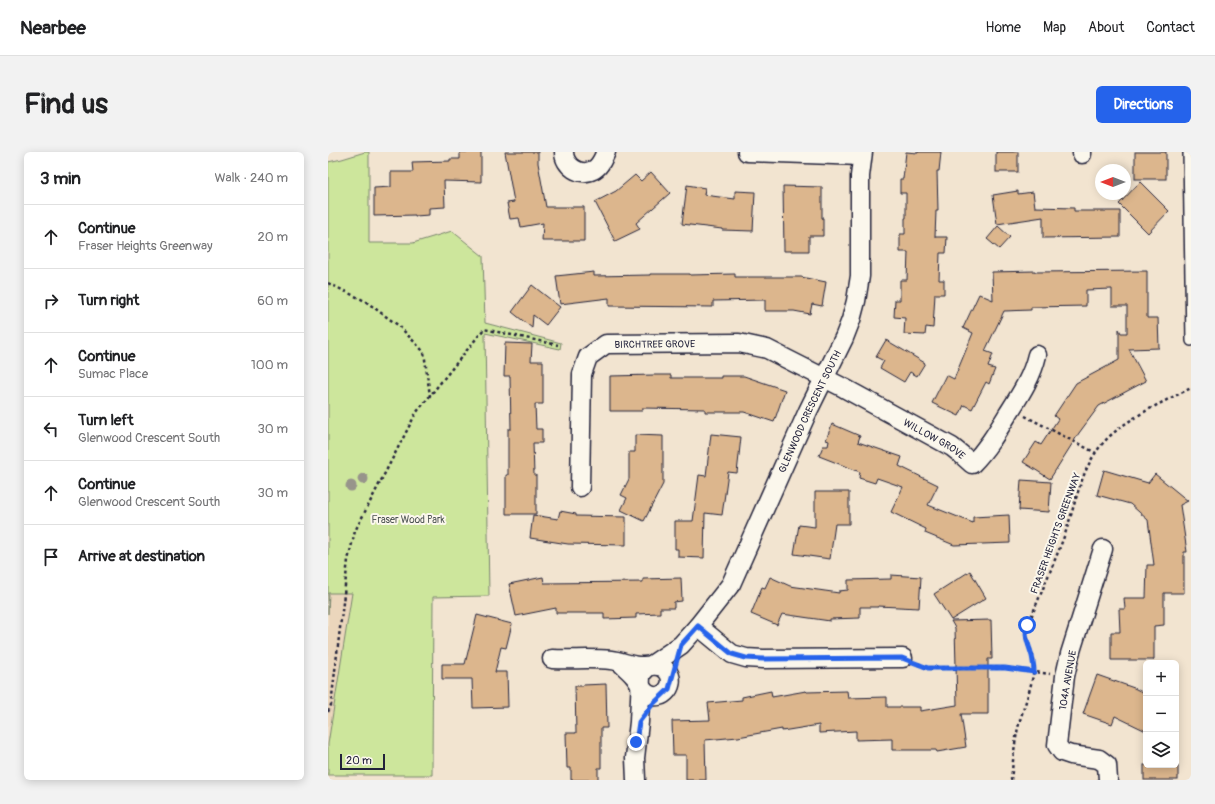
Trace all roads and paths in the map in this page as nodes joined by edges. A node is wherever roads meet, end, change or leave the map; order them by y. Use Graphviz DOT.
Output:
graph roads {
  1 [pos="564,152"];
  2 [pos="606,152"];
  3 [pos="747,152"];
  4 [pos="1188,152"];
  5 [pos="862,154"];
  6 [pos="328,284"];
  7 [pos="1191,341"];
  8 [pos="558,345"];
  9 [pos="1037,356"];
  10 [pos="824,379"];
  11 [pos="1191,388"];
  12 [pos="430,397"];
  13 [pos="1011,410"];
  14 [pos="1096,453"];
  15 [pos="580,487"];
  16 [pos="1103,548"];
  17 [pos="698,626"];
  18 [pos="681,645"];
  19 [pos="902,658"];
  20 [pos="552,659"];
  21 [pos="620,662"];
  22 [pos="652,666"];
  23 [pos="1034,672"];
  24 [pos="1053,675"];
  25 [pos="671,680"];
  26 [pos="641,687"];
  27 [pos="661,695"];
  28 [pos="328,712"];
  29 [pos="639,722"];
  30 [pos="636,780"];
  31 [pos="1011,780"];
  32 [pos="1108,780"];
  1 -- 2 [label="street"];
  3 -- 5 [label="street"];
  4 -- 7 [label="lane"];
  5 -- 10 [label="street, GLENWOOD CRESCENT SOUTH"];
  6 -- 12 [label="path"];
  8 -- 12 [label="path"];
  9 -- 13 [label="street, WILLOW GROVE"];
  10 -- 13 [label="street, WILLOW GROVE"];
  10 -- 15 [label="street, BIRCHTREE GROVE"];
  10 -- 17 [label="street, GLENWOOD CRESCENT SOUTH"];
  11 -- 14 [label="path, FRASER HEIGHTS GREENWAY"];
  12 -- 28 [label="path"];
  13 -- 14 [label="path"];
  14 -- 23 [label="path, FRASER HEIGHTS GREENWAY"];
  16 -- 32 [label="street, 104A AVENUE"];
  17 -- 18 [label="street, GLENWOOD CRESCENT SOUTH"];
  17 -- 19 [label="street"];
  18 -- 22 [label="street, GLENWOOD CRESCENT SOUTH"];
  18 -- 25 [label="street, GLENWOOD CRESCENT SOUTH"];
  19 -- 23 [label="path"];
  20 -- 21 [label="street"];
  21 -- 22 [label="street"];
  21 -- 26 [label="street"];
  22 -- 25 [label="street"];
  22 -- 26 [label="street"];
  23 -- 24 [label="path"];
  23 -- 31 [label="path, FRASER HEIGHTS GREENWAY"];
  25 -- 27 [label="street"];
  26 -- 27 [label="street"];
  26 -- 29 [label="street"];
  27 -- 29 [label="street"];
  29 -- 30 [label="street"];
}
